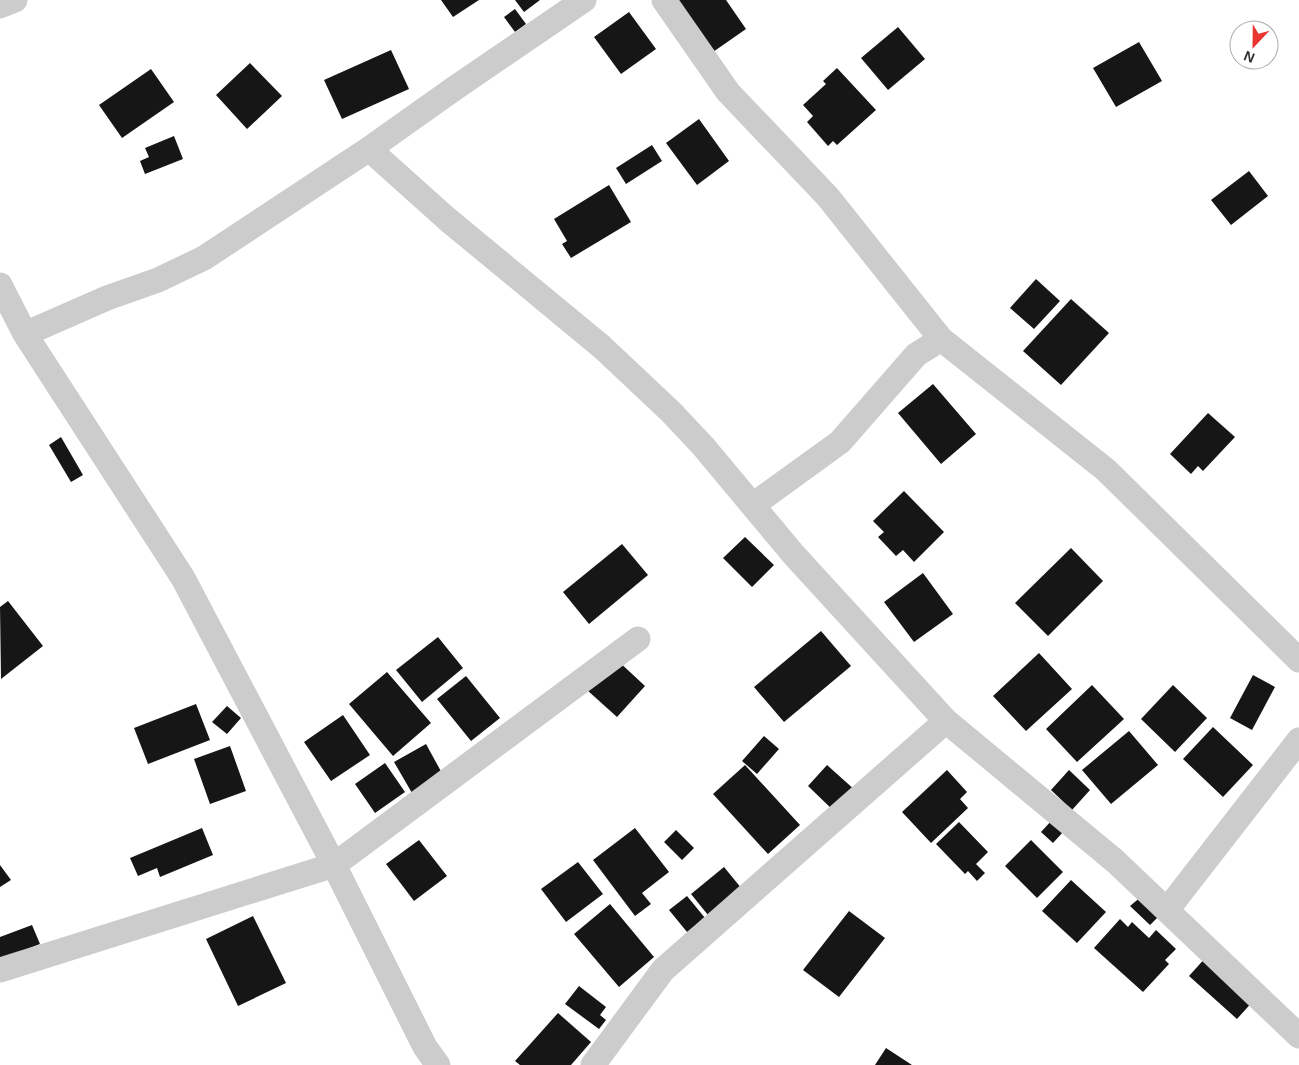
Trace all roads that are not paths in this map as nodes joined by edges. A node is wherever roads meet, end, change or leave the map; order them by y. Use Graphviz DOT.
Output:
graph roads {
  1 [pos="15,0"];
  2 [pos="664,0"];
  3 [pos="571,4"];
  4 [pos="0,6"];
  5 [pos="369,149"];
  6 [pos="0,285"];
  7 [pos="25,334"];
  8 [pos="942,339"];
  9 [pos="753,505"];
  10 [pos="638,639"];
  11 [pos="1299,660"];
  12 [pos="946,721"];
  13 [pos="1299,740"];
  14 [pos="334,866"];
  15 [pos="1167,910"];
  16 [pos="0,970"];
  17 [pos="1290,1015"];
  18 [pos="1299,1036"];
  19 [pos="438,1065"];
  20 [pos="593,1065"];
  1 -- 4 [label="street"];
  2 -- 8 [label="street"];
  3 -- 5 [label="street"];
  5 -- 7 [label="street"];
  5 -- 9 [label="street"];
  6 -- 7 [label="street"];
  7 -- 14 [label="street"];
  8 -- 9 [label="street"];
  8 -- 11 [label="street"];
  9 -- 12 [label="street"];
  10 -- 14 [label="street"];
  12 -- 15 [label="street"];
  12 -- 20 [label="street"];
  13 -- 15 [label="street"];
  14 -- 16 [label="street"];
  14 -- 19 [label="street"];
  15 -- 17 [label="street"];
  17 -- 18 [label="street"];
}
